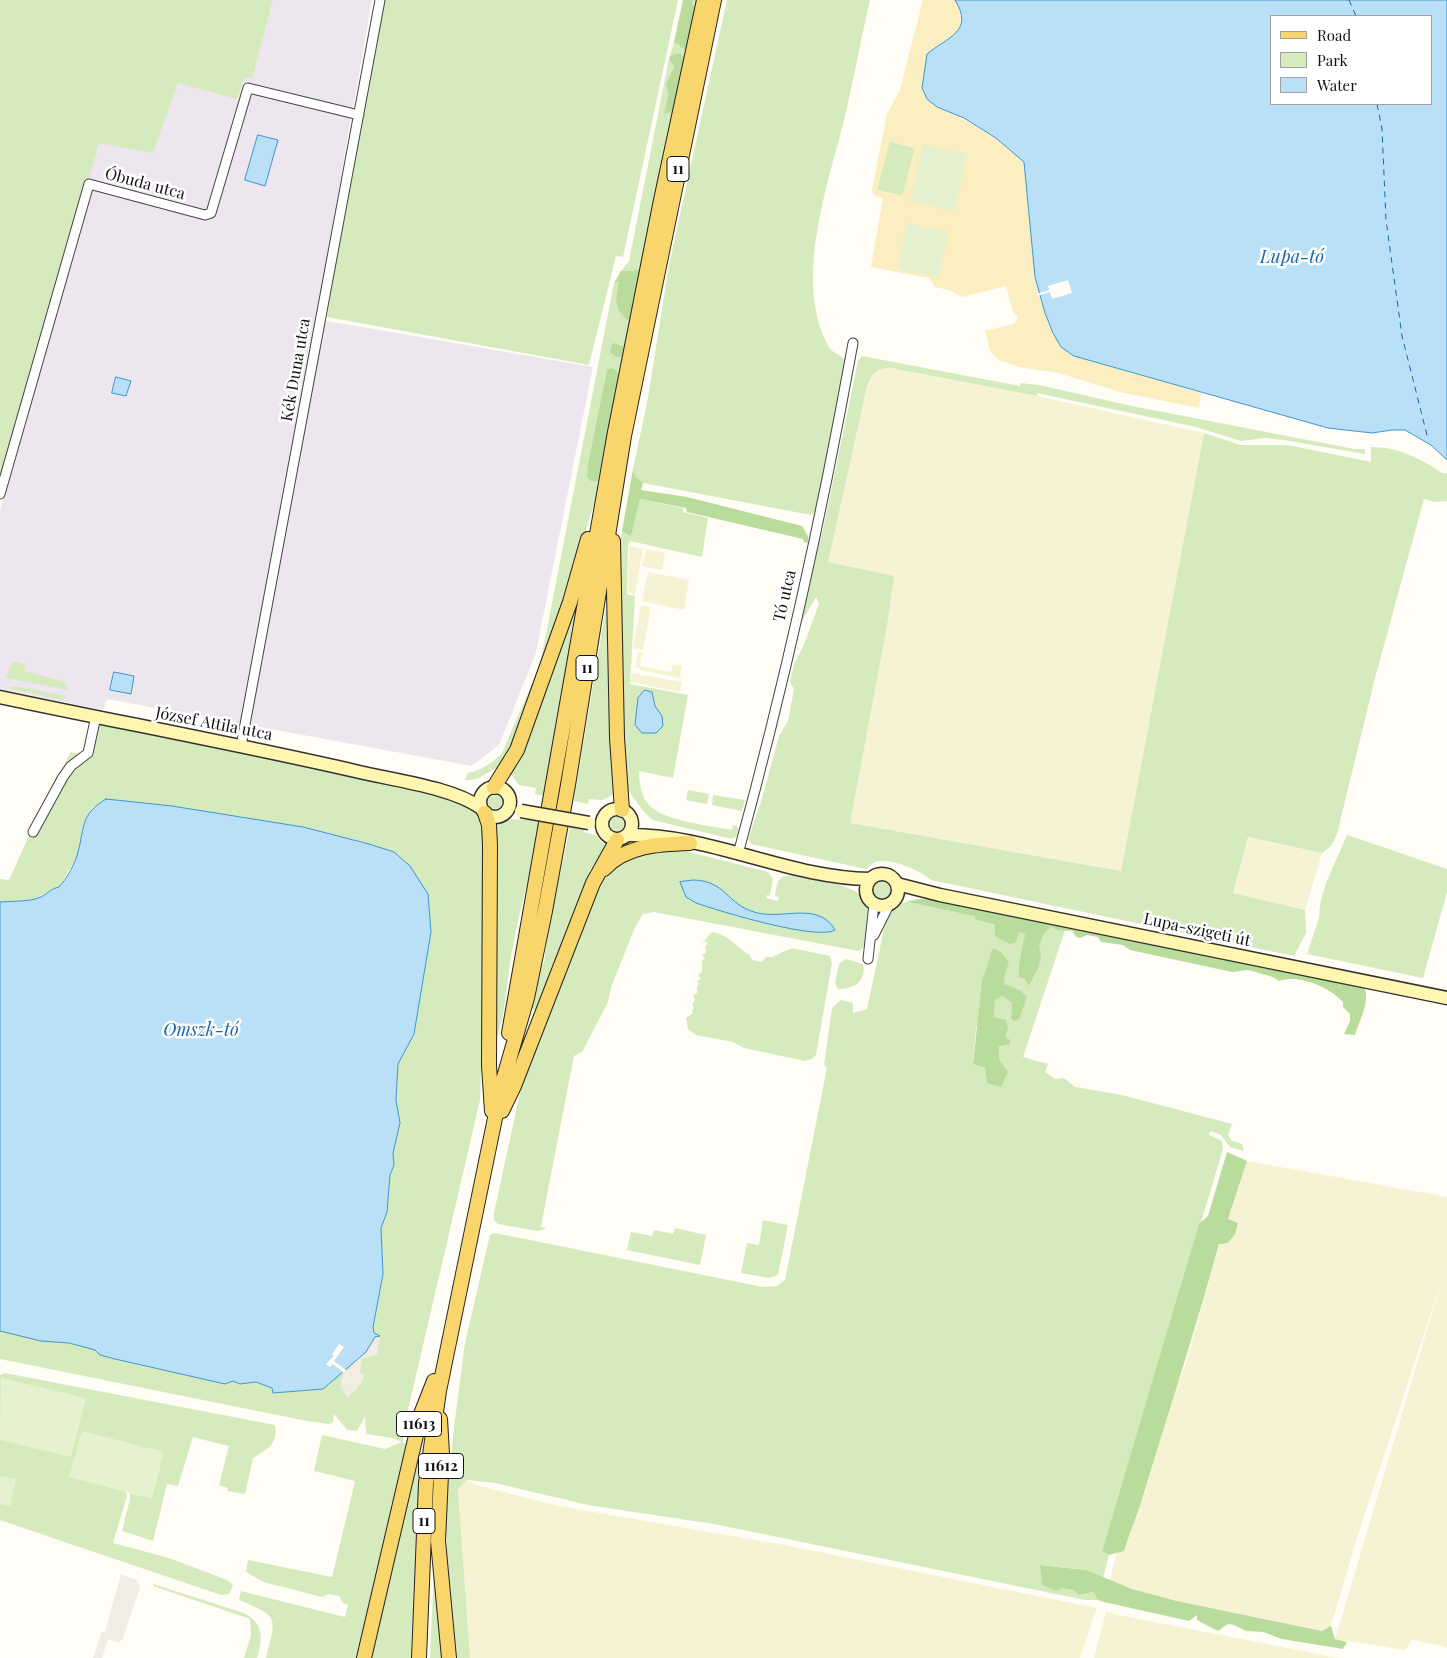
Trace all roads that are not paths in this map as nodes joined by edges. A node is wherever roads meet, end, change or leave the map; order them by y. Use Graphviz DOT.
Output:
graph roads {
  1 [pos="380,0"];
  2 [pos="704,0"];
  3 [pos="714,0"];
  4 [pos="358,115"];
  5 [pos="853,343"];
  6 [pos="0,494"];
  7 [pos="606,508"];
  8 [pos="0,697"];
  9 [pos="96,716"];
  10 [pos="241,746"];
  11 [pos="420,786"];
  12 [pos="491,788"];
  13 [pos="510,797"];
  14 [pos="522,807"];
  15 [pos="483,811"];
  16 [pos="506,812"];
  17 [pos="627,814"];
  18 [pos="605,815"];
  19 [pos="590,819"];
  20 [pos="602,828"];
  21 [pos="34,832"];
  22 [pos="622,838"];
  23 [pos="690,843"];
  24 [pos="738,854"];
  25 [pos="806,870"];
  26 [pos="870,879"];
  27 [pos="593,883"];
  28 [pos="897,884"];
  29 [pos="940,895"];
  30 [pos="870,900"];
  31 [pos="891,903"];
  32 [pos="870,945"];
  33 [pos="868,959"];
  34 [pos="1447,998"];
  35 [pos="493,1129"];
  36 [pos="446,1350"];
  37 [pos="439,1391"];
  38 [pos="364,1658"];
  39 [pos="420,1658"];
  40 [pos="449,1658"];
  1 -- 4 [label="street, Kék Duna utca"];
  2 -- 7 [label="main road, 11"];
  3 -- 7 [label="main road, 11"];
  4 -- 6 [label="street, Óbuda utca"];
  4 -- 10 [label="street, Kék Duna utca"];
  5 -- 24 [label="street, Tó utca"];
  7 -- 12 [label="main road"];
  7 -- 17 [label="main road"];
  7 -- 35 [label="main road, 11"];
  8 -- 9 [label="street, József Attila utca"];
  9 -- 10 [label="street, József Attila utca"];
  9 -- 21 [label="street"];
  10 -- 11 [label="street, József Attila utca"];
  11 -- 12 [label="street, József Attila utca"];
  11 -- 15 [label="street, József Attila utca"];
  12 -- 13 [label="street"];
  12 -- 15 [label="street"];
  13 -- 14 [label="street"];
  13 -- 16 [label="street"];
  14 -- 16 [label="street"];
  14 -- 19 [label="street, bridge"];
  15 -- 16 [label="street"];
  15 -- 35 [label="main road"];
  17 -- 18 [label="street"];
  17 -- 22 [label="street"];
  17 -- 23 [label="street, Lupa-szigeti út"];
  18 -- 19 [label="street"];
  18 -- 20 [label="street"];
  19 -- 20 [label="street"];
  20 -- 22 [label="street"];
  22 -- 23 [label="street, Lupa-szigeti út"];
  22 -- 27 [label="main road"];
  23 -- 24 [label="street, Lupa-szigeti út"];
  23 -- 27 [label="main road"];
  24 -- 25 [label="street, Lupa-szigeti út"];
  25 -- 26 [label="street, Lupa-szigeti út"];
  25 -- 30 [label="street, Lupa-szigeti út"];
  26 -- 28 [label="street, Lupa-szigeti út"];
  26 -- 30 [label="street"];
  27 -- 35 [label="main road"];
  28 -- 29 [label="street, Lupa-szigeti út"];
  28 -- 31 [label="street"];
  29 -- 31 [label="street, Lupa-szigeti út"];
  29 -- 34 [label="street, Lupa-szigeti út"];
  30 -- 31 [label="street, Lupa-szigeti út"];
  30 -- 32 [label="street"];
  31 -- 32 [label="street"];
  32 -- 33 [label="street"];
  35 -- 36 [label="main road, 11"];
  36 -- 37 [label="main road, 11"];
  36 -- 38 [label="main road, 11613"];
  37 -- 39 [label="main road, 11"];
  37 -- 40 [label="main road, 11612"];
}
